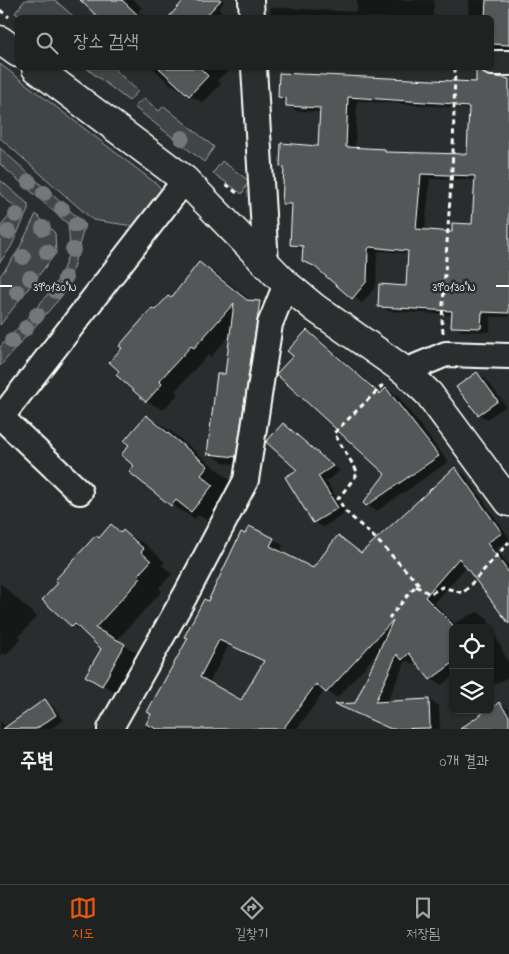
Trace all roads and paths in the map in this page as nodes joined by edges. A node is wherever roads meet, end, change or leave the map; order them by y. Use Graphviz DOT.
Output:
graph roads {
  1 [pos="251,0"];
  2 [pos="252,15"];
  3 [pos="0,40"];
  4 [pos="15,51"];
  5 [pos="494,63"];
  6 [pos="509,63"];
  7 [pos="39,70"];
  8 [pos="254,70"];
  9 [pos="454,70"];
  10 [pos="185,180"];
  11 [pos="266,263"];
  12 [pos="286,284"];
  13 [pos="446,354"];
  14 [pos="509,356"];
  15 [pos="402,369"];
  16 [pos="1,418"];
  17 [pos="80,492"];
  18 [pos="509,502"];
  19 [pos="509,542"];
  20 [pos="416,586"];
  21 [pos="389,618"];
  22 [pos="110,729"];
  1 -- 2 [label="street"];
  3 -- 4 [label="street"];
  5 -- 6 [label="street"];
  7 -- 10 [label="street"];
  8 -- 11 [label="street"];
  9 -- 13 [label="path"];
  10 -- 11 [label="street"];
  10 -- 16 [label="street"];
  11 -- 12 [label="street"];
  12 -- 15 [label="street"];
  12 -- 22 [label="street"];
  13 -- 14 [label="street"];
  13 -- 15 [label="street"];
  15 -- 18 [label="street"];
  15 -- 20 [label="path"];
  16 -- 17 [label="street"];
  19 -- 20 [label="path"];
  20 -- 21 [label="path"];
}
